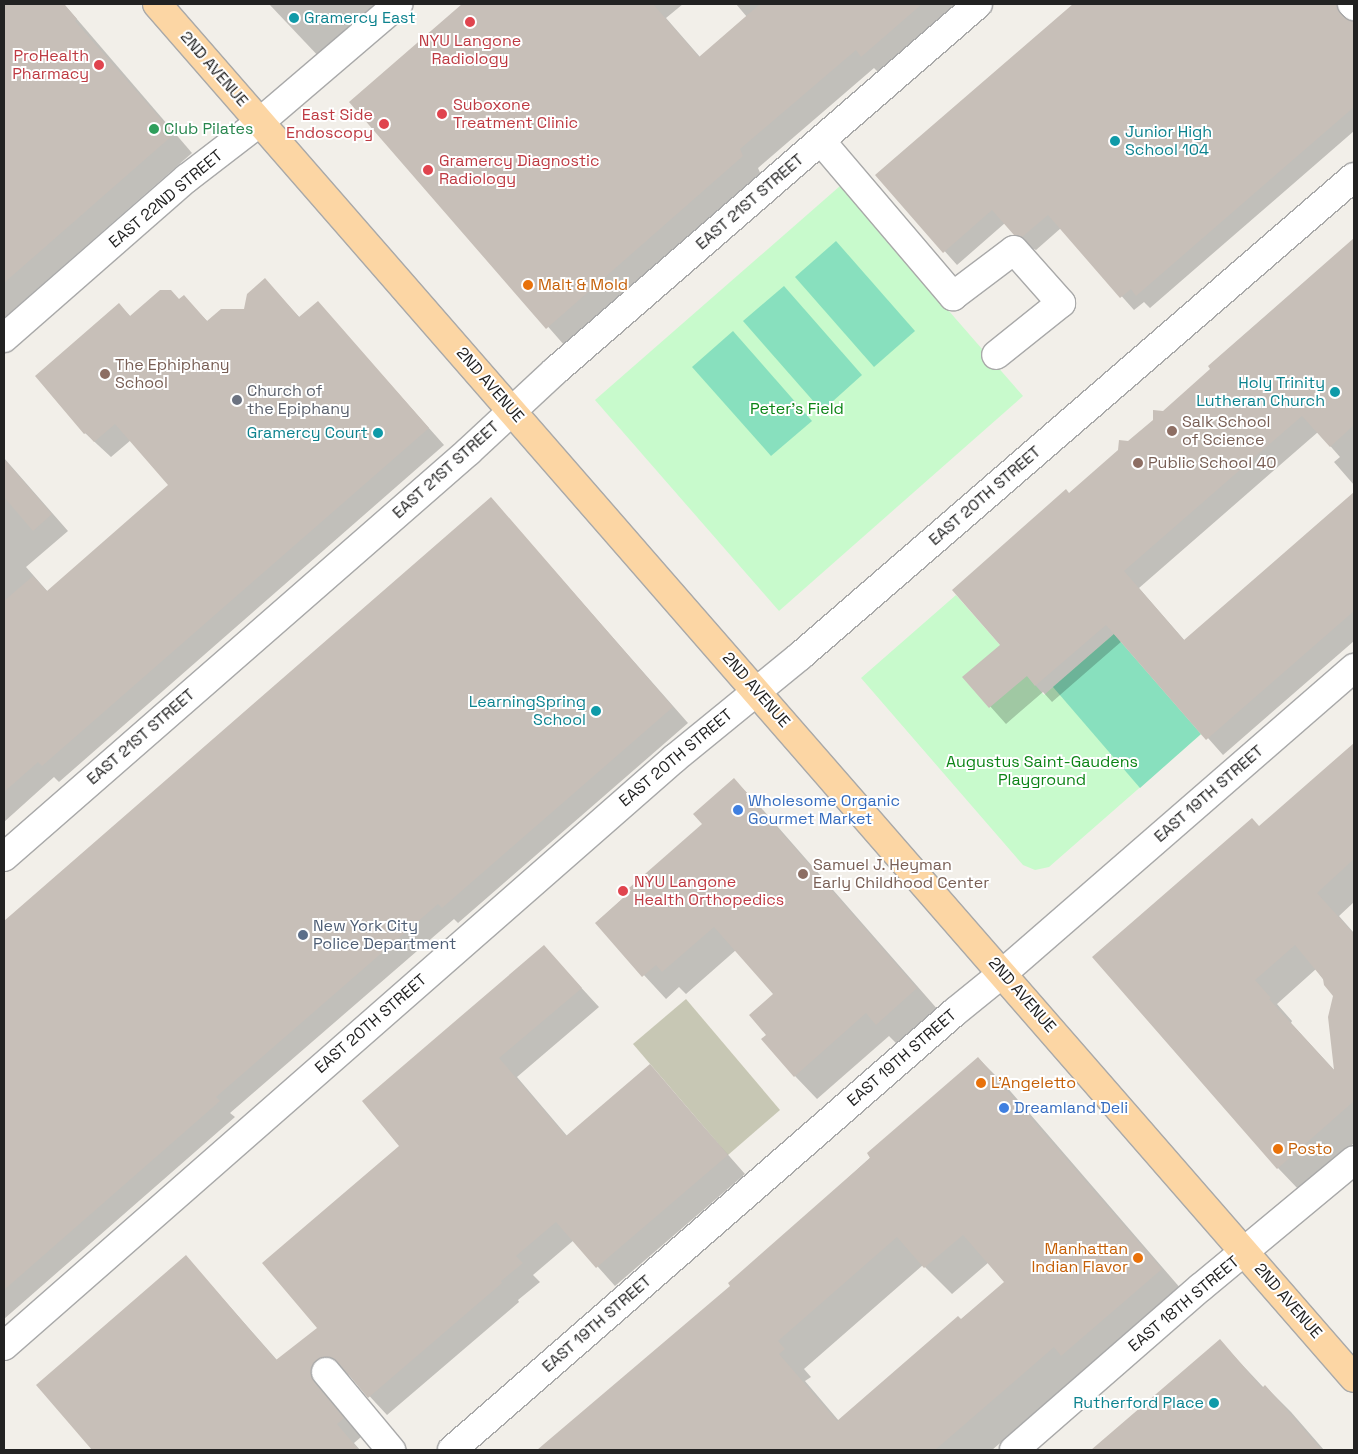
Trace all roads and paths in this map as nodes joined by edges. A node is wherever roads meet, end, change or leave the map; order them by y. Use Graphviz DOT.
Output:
graph roads {
  1 [pos="157,4"];
  2 [pos="398,4"];
  3 [pos="978,4"];
  4 [pos="260,122"];
  5 [pos="821,141"];
  6 [pos="1354,177"];
  7 [pos="4,338"];
  8 [pos="996,356"];
  9 [pos="513,411"];
  10 [pos="1354,668"];
  11 [pos="757,691"];
  12 [pos="4,857"];
  13 [pos="1003,974"];
  14 [pos="1354,1160"];
  15 [pos="1245,1252"];
  16 [pos="4,1346"];
  17 [pos="326,1372"];
  18 [pos="1354,1378"];
  19 [pos="391,1450"];
  20 [pos="452,1450"];
  21 [pos="1014,1450"];
  1 -- 4 [label="main road, 2ND AVENUE"];
  2 -- 4 [label="street, EAST 22ND STREET"];
  3 -- 5 [label="street, EAST 21ST STREET"];
  4 -- 7 [label="street, EAST 22ND STREET"];
  4 -- 9 [label="main road, 2ND AVENUE"];
  5 -- 8 [label="street"];
  5 -- 9 [label="street, EAST 21ST STREET"];
  6 -- 11 [label="street, EAST 20TH STREET"];
  9 -- 11 [label="main road, 2ND AVENUE"];
  9 -- 12 [label="street, EAST 21ST STREET"];
  10 -- 13 [label="street, EAST 19TH STREET"];
  11 -- 13 [label="main road, 2ND AVENUE"];
  11 -- 16 [label="street, EAST 20TH STREET"];
  13 -- 15 [label="main road, 2ND AVENUE"];
  13 -- 20 [label="street, EAST 19TH STREET"];
  14 -- 15 [label="street, EAST 18TH STREET"];
  15 -- 18 [label="main road, 2ND AVENUE"];
  15 -- 21 [label="street, EAST 18TH STREET"];
  17 -- 19 [label="street"];
}
